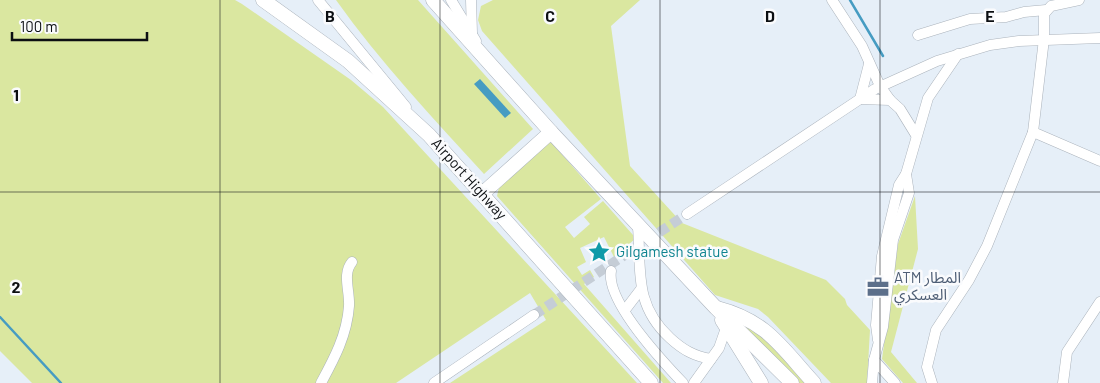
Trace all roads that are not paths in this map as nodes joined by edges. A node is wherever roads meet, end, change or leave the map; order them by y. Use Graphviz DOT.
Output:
graph roads {
  1 [pos="263,0"];
  2 [pos="318,0"];
  3 [pos="432,0"];
  4 [pos="451,0"];
  5 [pos="832,0"];
  6 [pos="1079,0"];
  7 [pos="473,1"];
  8 [pos="1046,10"];
  9 [pos="472,34"];
  10 [pos="918,35"];
  11 [pos="1100,38"];
  12 [pos="1044,39"];
  13 [pos="958,54"];
  14 [pos="486,59"];
  15 [pos="869,64"];
  16 [pos="880,86"];
  17 [pos="860,99"];
  18 [pos="890,100"];
  19 [pos="550,132"];
  20 [pos="1033,132"];
  21 [pos="428,135"];
  22 [pos="916,135"];
  23 [pos="1100,161"];
  24 [pos="906,174"];
  25 [pos="483,193"];
  26 [pos="893,208"];
  27 [pos="904,211"];
  28 [pos="687,214"];
  29 [pos="638,226"];
  30 [pos="352,262"];
  31 [pos="611,271"];
  32 [pos="642,289"];
  33 [pos="1100,302"];
  34 [pos="716,308"];
  35 [pos="624,310"];
  36 [pos="534,314"];
  37 [pos="726,328"];
  38 [pos="878,340"];
  39 [pos="711,359"];
  40 [pos="874,360"];
  41 [pos="747,362"];
  42 [pos="321,383"];
  43 [pos="434,383"];
  44 [pos="651,383"];
  45 [pos="683,383"];
  46 [pos="694,383"];
  47 [pos="761,383"];
  48 [pos="774,383"];
  49 [pos="792,383"];
  50 [pos="814,383"];
  51 [pos="872,383"];
  52 [pos="895,383"];
  53 [pos="932,383"];
  54 [pos="1063,383"];
  1 -- 21 [label="highway, Airport Highway"];
  2 -- 21 [label="street"];
  3 -- 14 [label="highway"];
  4 -- 9 [label="street"];
  5 -- 15 [label="street"];
  6 -- 8 [label="street"];
  7 -- 9 [label="street"];
  8 -- 10 [label="street"];
  8 -- 12 [label="street"];
  9 -- 14 [label="street"];
  11 -- 12 [label="street"];
  12 -- 13 [label="street"];
  12 -- 20 [label="street"];
  13 -- 16 [label="street"];
  13 -- 22 [label="street"];
  14 -- 19 [label="highway"];
  15 -- 16 [label="street"];
  15 -- 17 [label="street"];
  16 -- 17 [label="street"];
  16 -- 18 [label="street"];
  17 -- 18 [label="street"];
  17 -- 28 [label="street"];
  18 -- 22 [label="street"];
  19 -- 25 [label="highway"];
  19 -- 29 [label="highway"];
  20 -- 23 [label="street"];
  20 -- 53 [label="street"];
  21 -- 25 [label="highway, Airport Highway"];
  22 -- 24 [label="street"];
  24 -- 26 [label="street"];
  24 -- 27 [label="street"];
  25 -- 44 [label="highway, Airport Highway"];
  26 -- 27 [label="street"];
  26 -- 38 [label="street"];
  27 -- 38 [label="street"];
  29 -- 32 [label="street"];
  29 -- 34 [label="highway"];
  30 -- 42 [label="street"];
  31 -- 35 [label="street"];
  32 -- 35 [label="street"];
  32 -- 39 [label="street"];
  33 -- 54 [label="street"];
  34 -- 37 [label="highway"];
  34 -- 49 [label="highway"];
  34 -- 50 [label="highway"];
  35 -- 45 [label="street"];
  36 -- 43 [label="street"];
  37 -- 39 [label="street"];
  37 -- 41 [label="highway"];
  38 -- 40 [label="street"];
  39 -- 46 [label="street"];
  40 -- 51 [label="street"];
  40 -- 52 [label="street"];
  41 -- 47 [label="highway"];
  41 -- 48 [label="highway"];
}
